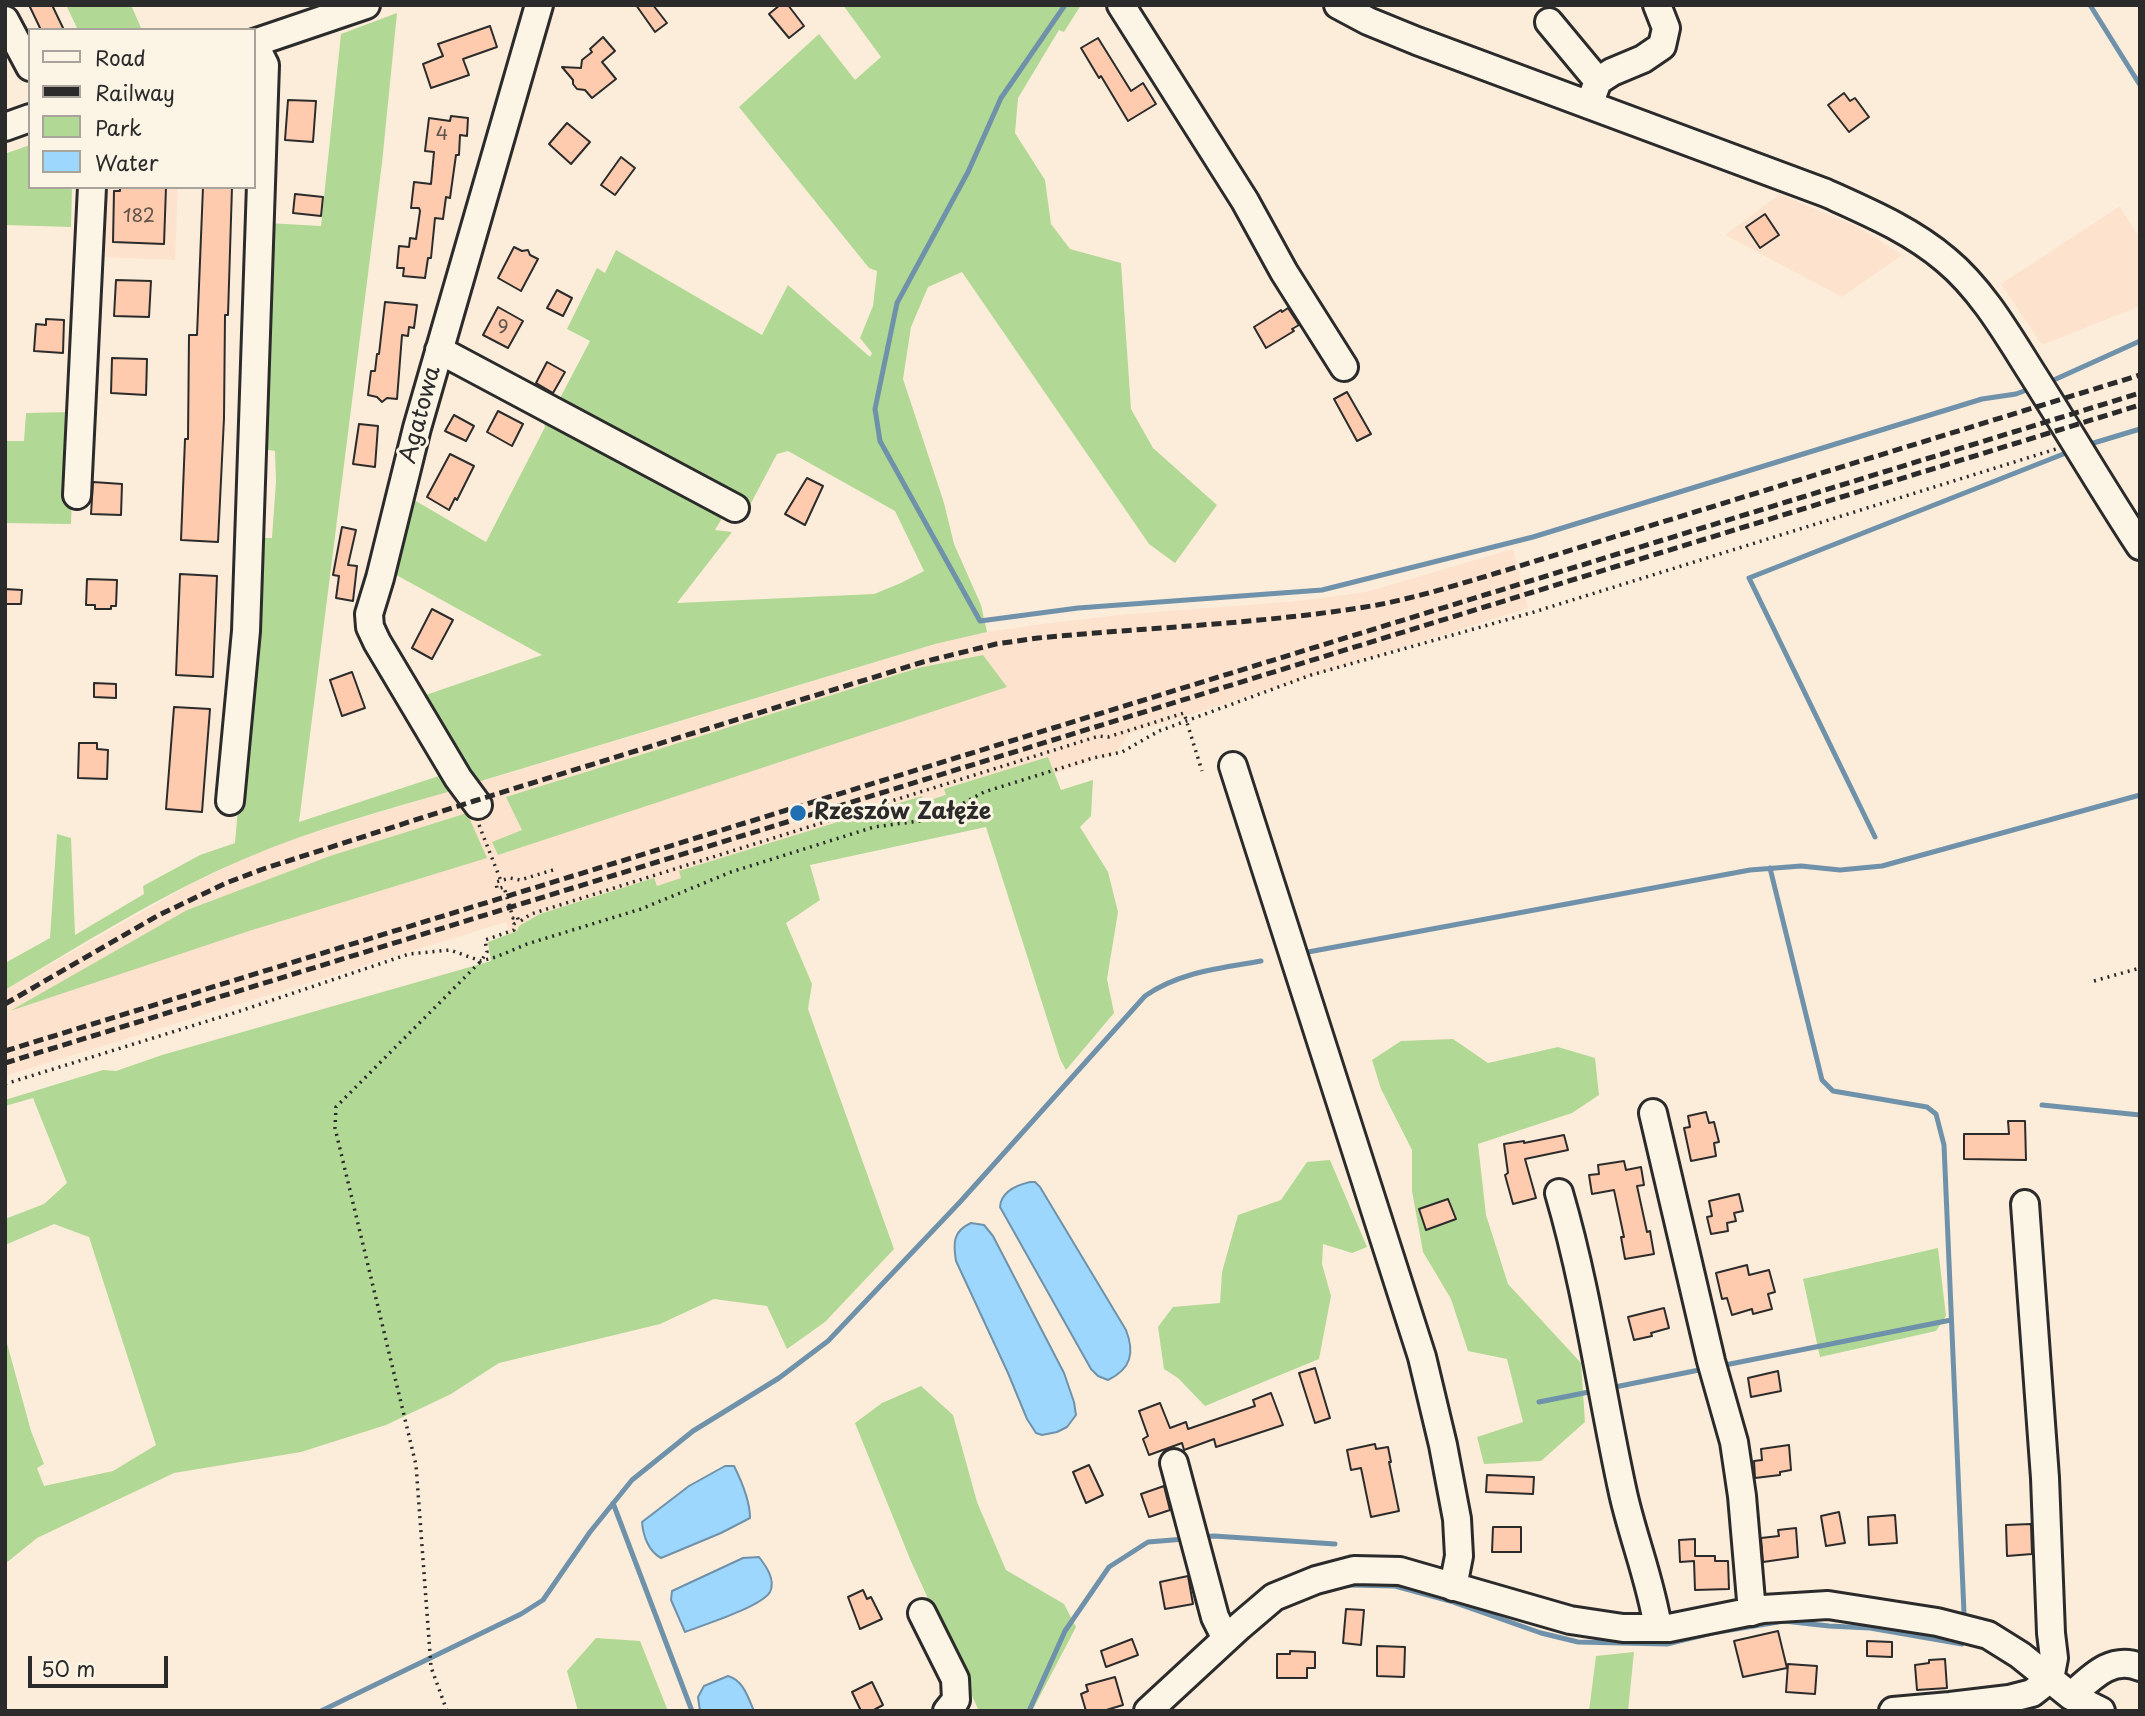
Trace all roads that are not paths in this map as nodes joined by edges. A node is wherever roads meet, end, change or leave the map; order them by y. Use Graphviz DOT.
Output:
graph roads {
  1 [pos="366,5"];
  2 [pos="539,5"];
  3 [pos="1121,5"];
  4 [pos="1338,5"];
  5 [pos="1657,5"];
  6 [pos="329,11"];
  7 [pos="5,20"];
  8 [pos="1549,22"];
  9 [pos="256,42"];
  10 [pos="256,47"];
  11 [pos="28,63"];
  12 [pos="1593,93"];
  13 [pos="28,119"];
  14 [pos="5,127"];
  15 [pos="92,189"];
  16 [pos="439,350"];
  17 [pos="1344,367"];
  18 [pos="77,495"];
  19 [pos="735,508"];
  20 [pos="2140,546"];
  21 [pos="1233,766"];
  22 [pos="230,801"];
  23 [pos="478,805"];
  24 [pos="1653,1113"];
  25 [pos="1559,1193"];
  26 [pos="2025,1204"];
  27 [pos="1174,1463"];
  28 [pos="1453,1587"];
  29 [pos="1752,1612"];
  30 [pos="922,1613"];
  31 [pos="1658,1628"];
  32 [pos="1226,1639"];
  33 [pos="2140,1668"];
  34 [pos="2050,1679"];
  35 [pos="2071,1696"];
  36 [pos="947,1711"];
  37 [pos="1148,1711"];
  38 [pos="1893,1711"];
  39 [pos="2101,1711"];
  1 -- 6 [label="street"];
  2 -- 16 [label="street, Agatowa"];
  3 -- 17 [label="street"];
  4 -- 12 [label="street"];
  5 -- 12 [label="street"];
  6 -- 9 [label="street"];
  7 -- 11 [label="street"];
  8 -- 12 [label="street"];
  10 -- 22 [label="street"];
  12 -- 20 [label="street"];
  13 -- 14 [label="street"];
  15 -- 18 [label="street"];
  16 -- 19 [label="street"];
  16 -- 23 [label="street, Agatowa"];
  21 -- 28 [label="street"];
  24 -- 29 [label="street"];
  25 -- 31 [label="street"];
  26 -- 34 [label="street"];
  27 -- 32 [label="street"];
  28 -- 31 [label="street"];
  28 -- 32 [label="street"];
  29 -- 31 [label="street"];
  29 -- 34 [label="street"];
  30 -- 36 [label="street"];
  32 -- 37 [label="street"];
  33 -- 35 [label="street"];
  34 -- 35 [label="street"];
  34 -- 38 [label="street"];
  35 -- 39 [label="street"];
}
